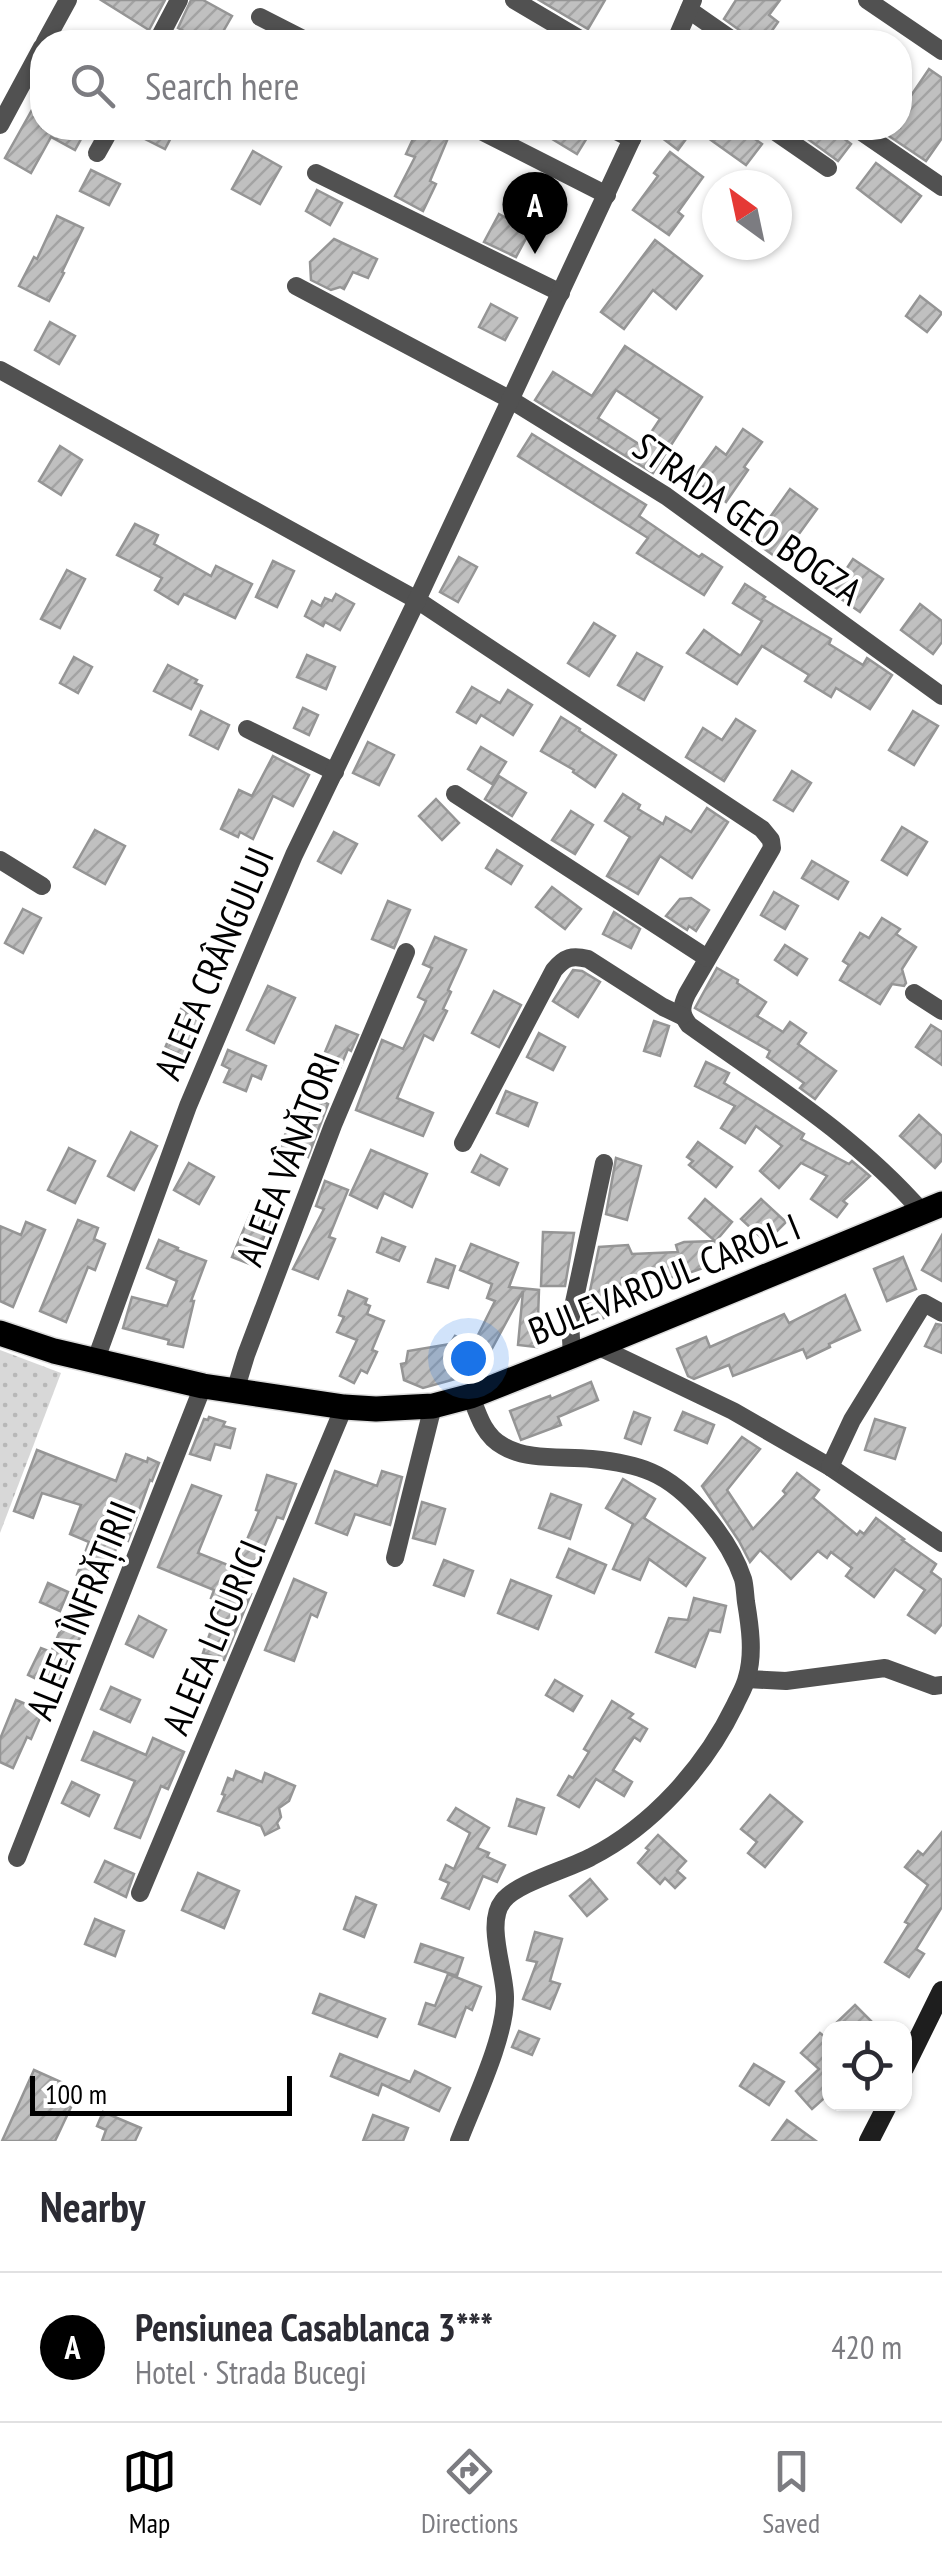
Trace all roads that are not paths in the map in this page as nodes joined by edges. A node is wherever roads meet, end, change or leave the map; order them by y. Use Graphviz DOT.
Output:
graph roads {
  1 [pos="68,0"];
  2 [pos="179,0"];
  3 [pos="514,0"];
  4 [pos="867,0"];
  5 [pos="691,5"];
  6 [pos="260,18"];
  7 [pos="52,30"];
  8 [pos="163,30"];
  9 [pos="284,30"];
  10 [pos="565,30"];
  11 [pos="680,30"];
  12 [pos="721,30"];
  13 [pos="911,30"];
  14 [pos="912,31"];
  15 [pos="942,51"];
  16 [pos="30,70"];
  17 [pos="0,125"];
  18 [pos="104,140"];
  19 [pos="499,140"];
  20 [pos="632,140"];
  21 [pos="787,140"];
  22 [pos="873,140"];
  23 [pos="97,153"];
  24 [pos="828,168"];
  25 [pos="316,173"];
  26 [pos="942,187"];
  27 [pos="607,195"];
  28 [pos="296,286"];
  29 [pos="562,293"];
  30 [pos="0,370"];
  31 [pos="511,400"];
  32 [pos="417,600"];
  33 [pos="942,696"];
  34 [pos="246,729"];
  35 [pos="335,772"];
  36 [pos="455,794"];
  37 [pos="0,860"];
  38 [pos="42,886"];
  39 [pos="406,952"];
  40 [pos="707,958"];
  41 [pos="914,993"];
  42 [pos="942,1011"];
  43 [pos="682,1016"];
  44 [pos="463,1143"];
  45 [pos="604,1163"];
  46 [pos="932,1208"];
  47 [pos="942,1313"];
  48 [pos="0,1333"];
  49 [pos="597,1346"];
  50 [pos="572,1356"];
  51 [pos="95,1362"];
  52 [pos="204,1386"];
  53 [pos="235,1391"];
  54 [pos="471,1396"];
  55 [pos="433,1406"];
  56 [pos="344,1407"];
  57 [pos="830,1468"];
  58 [pos="942,1543"];
  59 [pos="395,1558"];
  60 [pos="747,1679"];
  61 [pos="942,1685"];
  62 [pos="17,1858"];
  63 [pos="140,1893"];
  64 [pos="942,1991"];
  65 [pos="912,2052"];
  66 [pos="884,2111"];
  67 [pos="459,2141"];
  68 [pos="869,2141"];
  1 -- 7 [label="street"];
  2 -- 8 [label="street"];
  3 -- 10 [label="street"];
  4 -- 13 [label="street"];
  5 -- 11 [label="street"];
  5 -- 12 [label="street"];
  6 -- 9 [label="street"];
  14 -- 15 [label="street"];
  16 -- 17 [label="street"];
  18 -- 23 [label="street"];
  19 -- 27 [label="street"];
  20 -- 27 [label="street, ALEEA CRÂNGULUI"];
  21 -- 24 [label="street"];
  22 -- 26 [label="street"];
  25 -- 29 [label="street"];
  27 -- 29 [label="street, ALEEA CRÂNGULUI"];
  28 -- 31 [label="street, STRADA GEO BOGZA"];
  29 -- 31 [label="street, ALEEA CRÂNGULUI"];
  30 -- 32 [label="street"];
  31 -- 32 [label="street, ALEEA CRÂNGULUI"];
  31 -- 33 [label="street, STRADA GEO BOGZA"];
  32 -- 35 [label="street, ALEEA CRÂNGULUI"];
  32 -- 40 [label="street"];
  34 -- 35 [label="street"];
  35 -- 51 [label="street, ALEEA CRÂNGULUI"];
  36 -- 40 [label="street"];
  37 -- 38 [label="street"];
  39 -- 53 [label="street, ALEEA VÂNĂTORI"];
  40 -- 43 [label="street"];
  41 -- 42 [label="street"];
  43 -- 44 [label="street"];
  43 -- 46 [label="street"];
  45 -- 50 [label="street"];
  46 -- 49 [label="main road, BULEVARDUL CAROL I"];
  47 -- 57 [label="street"];
  48 -- 51 [label="main road, BULEVARDUL CAROL I"];
  49 -- 50 [label="main road, BULEVARDUL CAROL I"];
  49 -- 57 [label="street"];
  50 -- 54 [label="main road, BULEVARDUL CAROL I"];
  51 -- 52 [label="main road, BULEVARDUL CAROL I"];
  52 -- 53 [label="main road, BULEVARDUL CAROL I"];
  52 -- 62 [label="street, ALEEA ÎNFRĂȚIRII"];
  53 -- 56 [label="main road, BULEVARDUL CAROL I"];
  54 -- 55 [label="main road, BULEVARDUL CAROL I"];
  54 -- 60 [label="street"];
  55 -- 56 [label="main road, BULEVARDUL CAROL I"];
  55 -- 59 [label="street"];
  56 -- 63 [label="street, ALEEA LICURICI"];
  57 -- 58 [label="street"];
  60 -- 61 [label="street"];
  60 -- 67 [label="street"];
  64 -- 65 [label="main road"];
  66 -- 68 [label="main road"];
}
